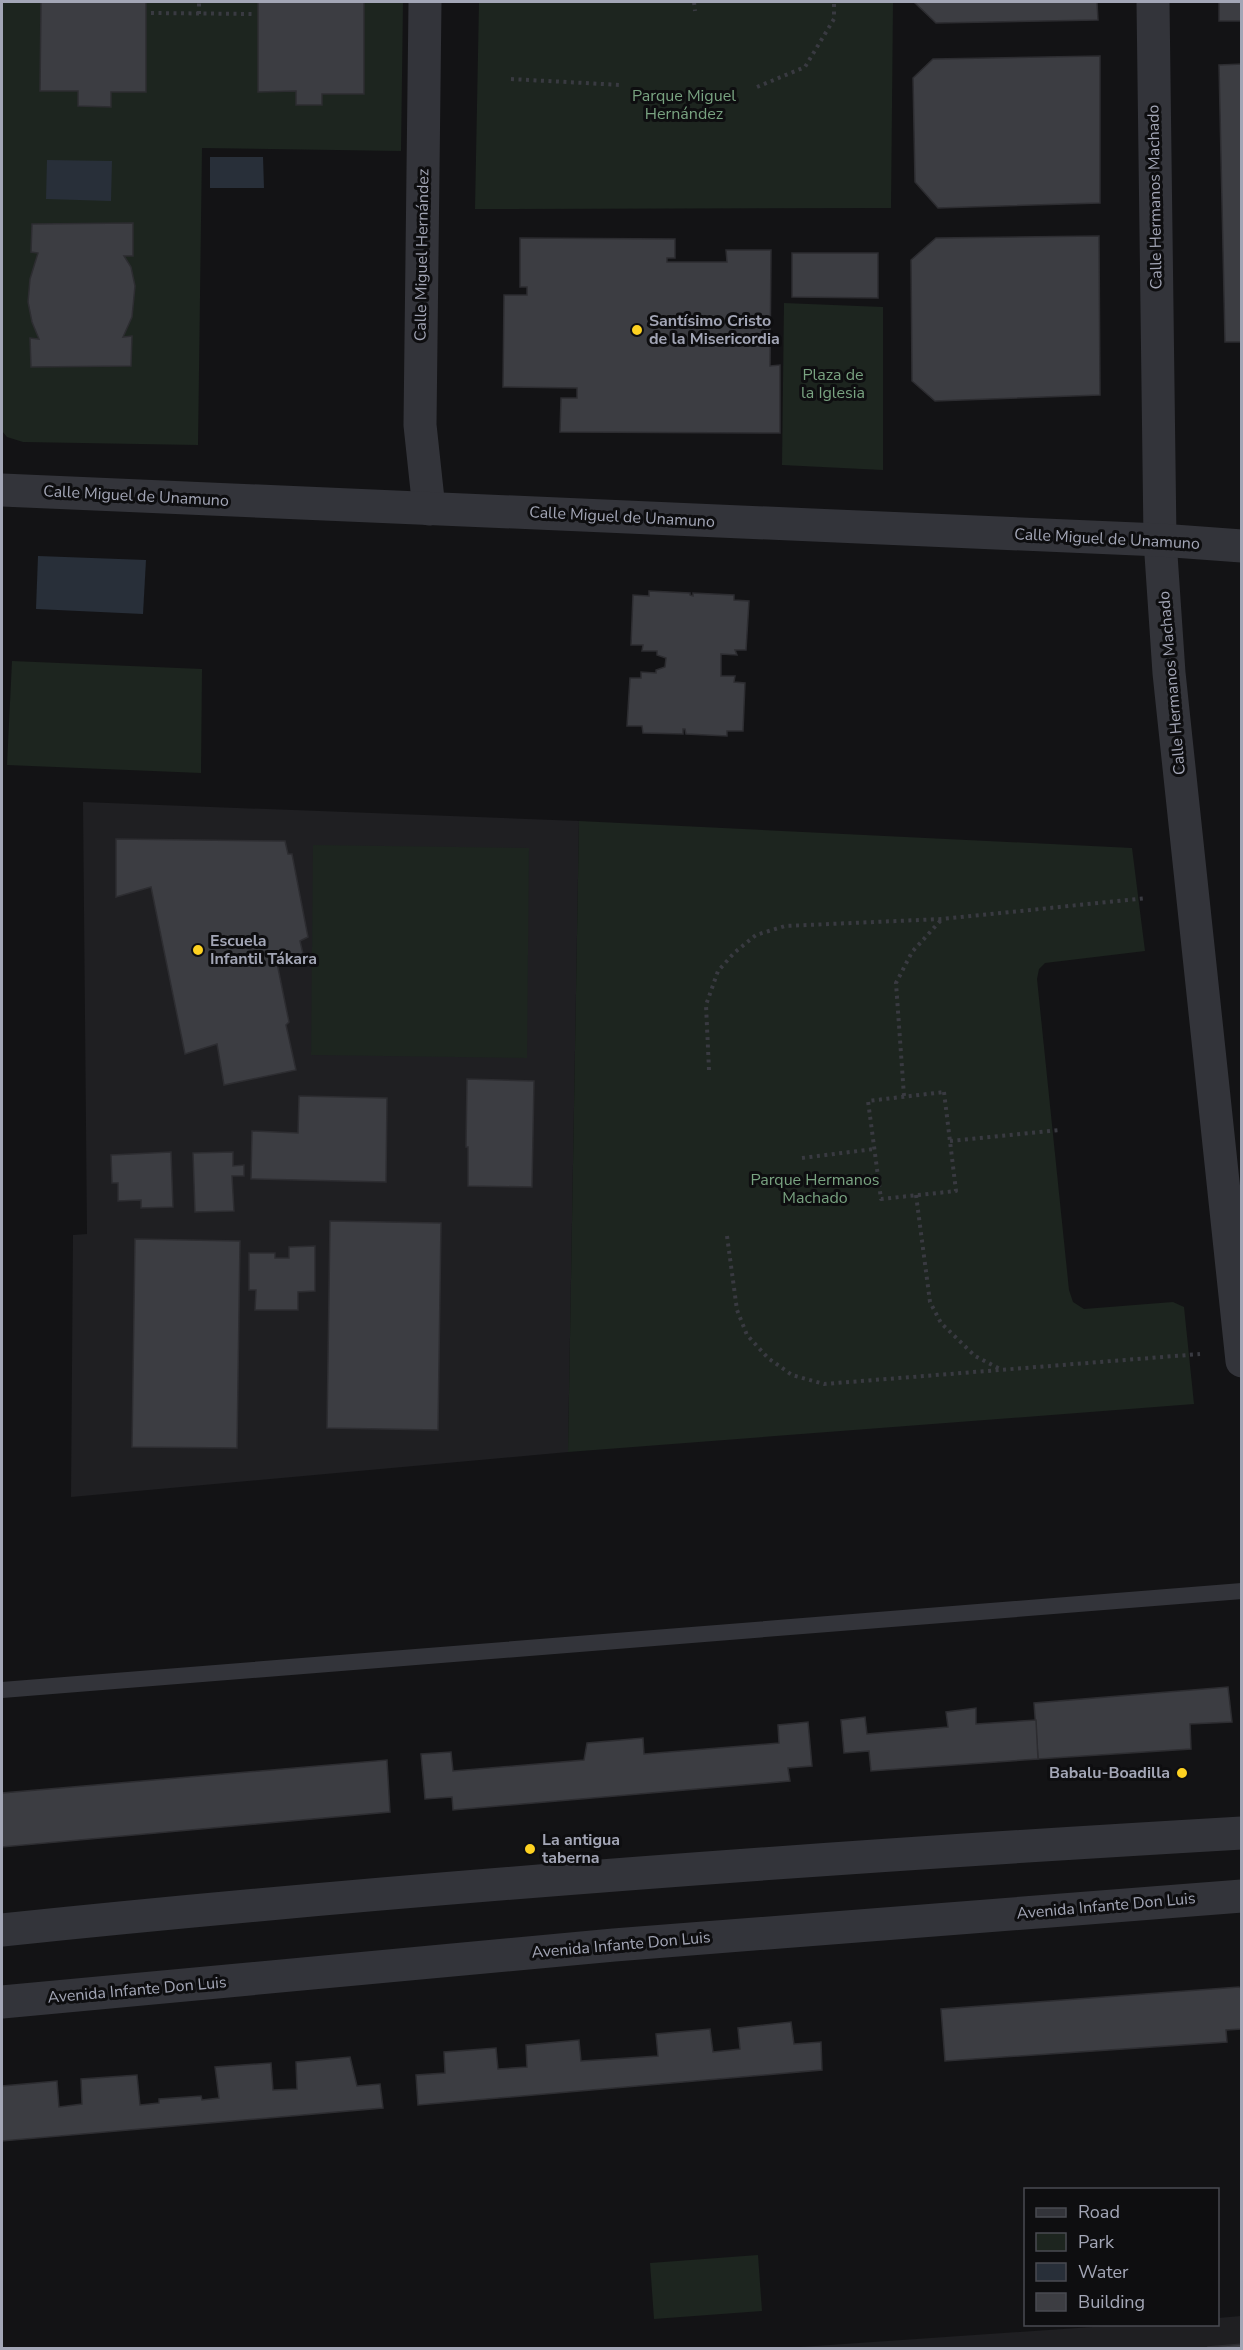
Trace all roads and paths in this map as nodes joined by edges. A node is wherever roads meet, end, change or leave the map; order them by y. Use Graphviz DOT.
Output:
graph roads {
  1 [pos="199,2"];
  2 [pos="425,2"];
  3 [pos="694,2"];
  4 [pos="834,2"];
  5 [pos="1153,2"];
  6 [pos="695,11"];
  7 [pos="151,13"];
  8 [pos="199,14"];
  9 [pos="252,14"];
  10 [pos="511,79"];
  11 [pos="621,85"];
  12 [pos="757,87"];
  13 [pos="2,490"];
  14 [pos="429,509"];
  15 [pos="1160,540"];
  16 [pos="1242,546"];
  17 [pos="1147,898"];
  18 [pos="942,919"];
  19 [pos="709,1070"];
  20 [pos="904,1096"];
  21 [pos="1229,1116"];
  22 [pos="1059,1130"];
  23 [pos="950,1141"];
  24 [pos="874,1149"];
  25 [pos="802,1158"];
  26 [pos="916,1195"];
  27 [pos="727,1236"];
  28 [pos="1200,1354"];
  29 [pos="1242,1361"];
  30 [pos="1002,1371"];
  31 [pos="1242,1591"];
  32 [pos="2,1690"];
  33 [pos="1242,1833"];
  34 [pos="1242,1896"];
  35 [pos="2,1929"];
  36 [pos="2,2002"];
  1 -- 8 [label="path"];
  2 -- 14 [label="street, Calle Miguel Hernández"];
  3 -- 6 [label="path"];
  4 -- 12 [label="path"];
  5 -- 15 [label="street, Calle Hermanos Machado"];
  7 -- 8 [label="path"];
  8 -- 9 [label="path"];
  10 -- 11 [label="path"];
  13 -- 14 [label="street, Calle Miguel de Unamuno"];
  14 -- 15 [label="street, Calle Miguel de Unamuno"];
  15 -- 16 [label="street, Calle Miguel de Unamuno"];
  15 -- 21 [label="street, Calle Hermanos Machado"];
  17 -- 18 [label="path"];
  18 -- 19 [label="path"];
  18 -- 20 [label="path"];
  20 -- 23 [label="path"];
  20 -- 24 [label="path"];
  21 -- 29 [label="street, Calle Hermanos Machado"];
  22 -- 23 [label="path"];
  23 -- 26 [label="path"];
  24 -- 25 [label="path"];
  24 -- 26 [label="path"];
  26 -- 30 [label="path"];
  27 -- 30 [label="path"];
  28 -- 30 [label="path"];
  31 -- 32 [label="lane"];
  33 -- 35 [label="street"];
  34 -- 36 [label="street, Avenida Infante Don Luis"];
}
